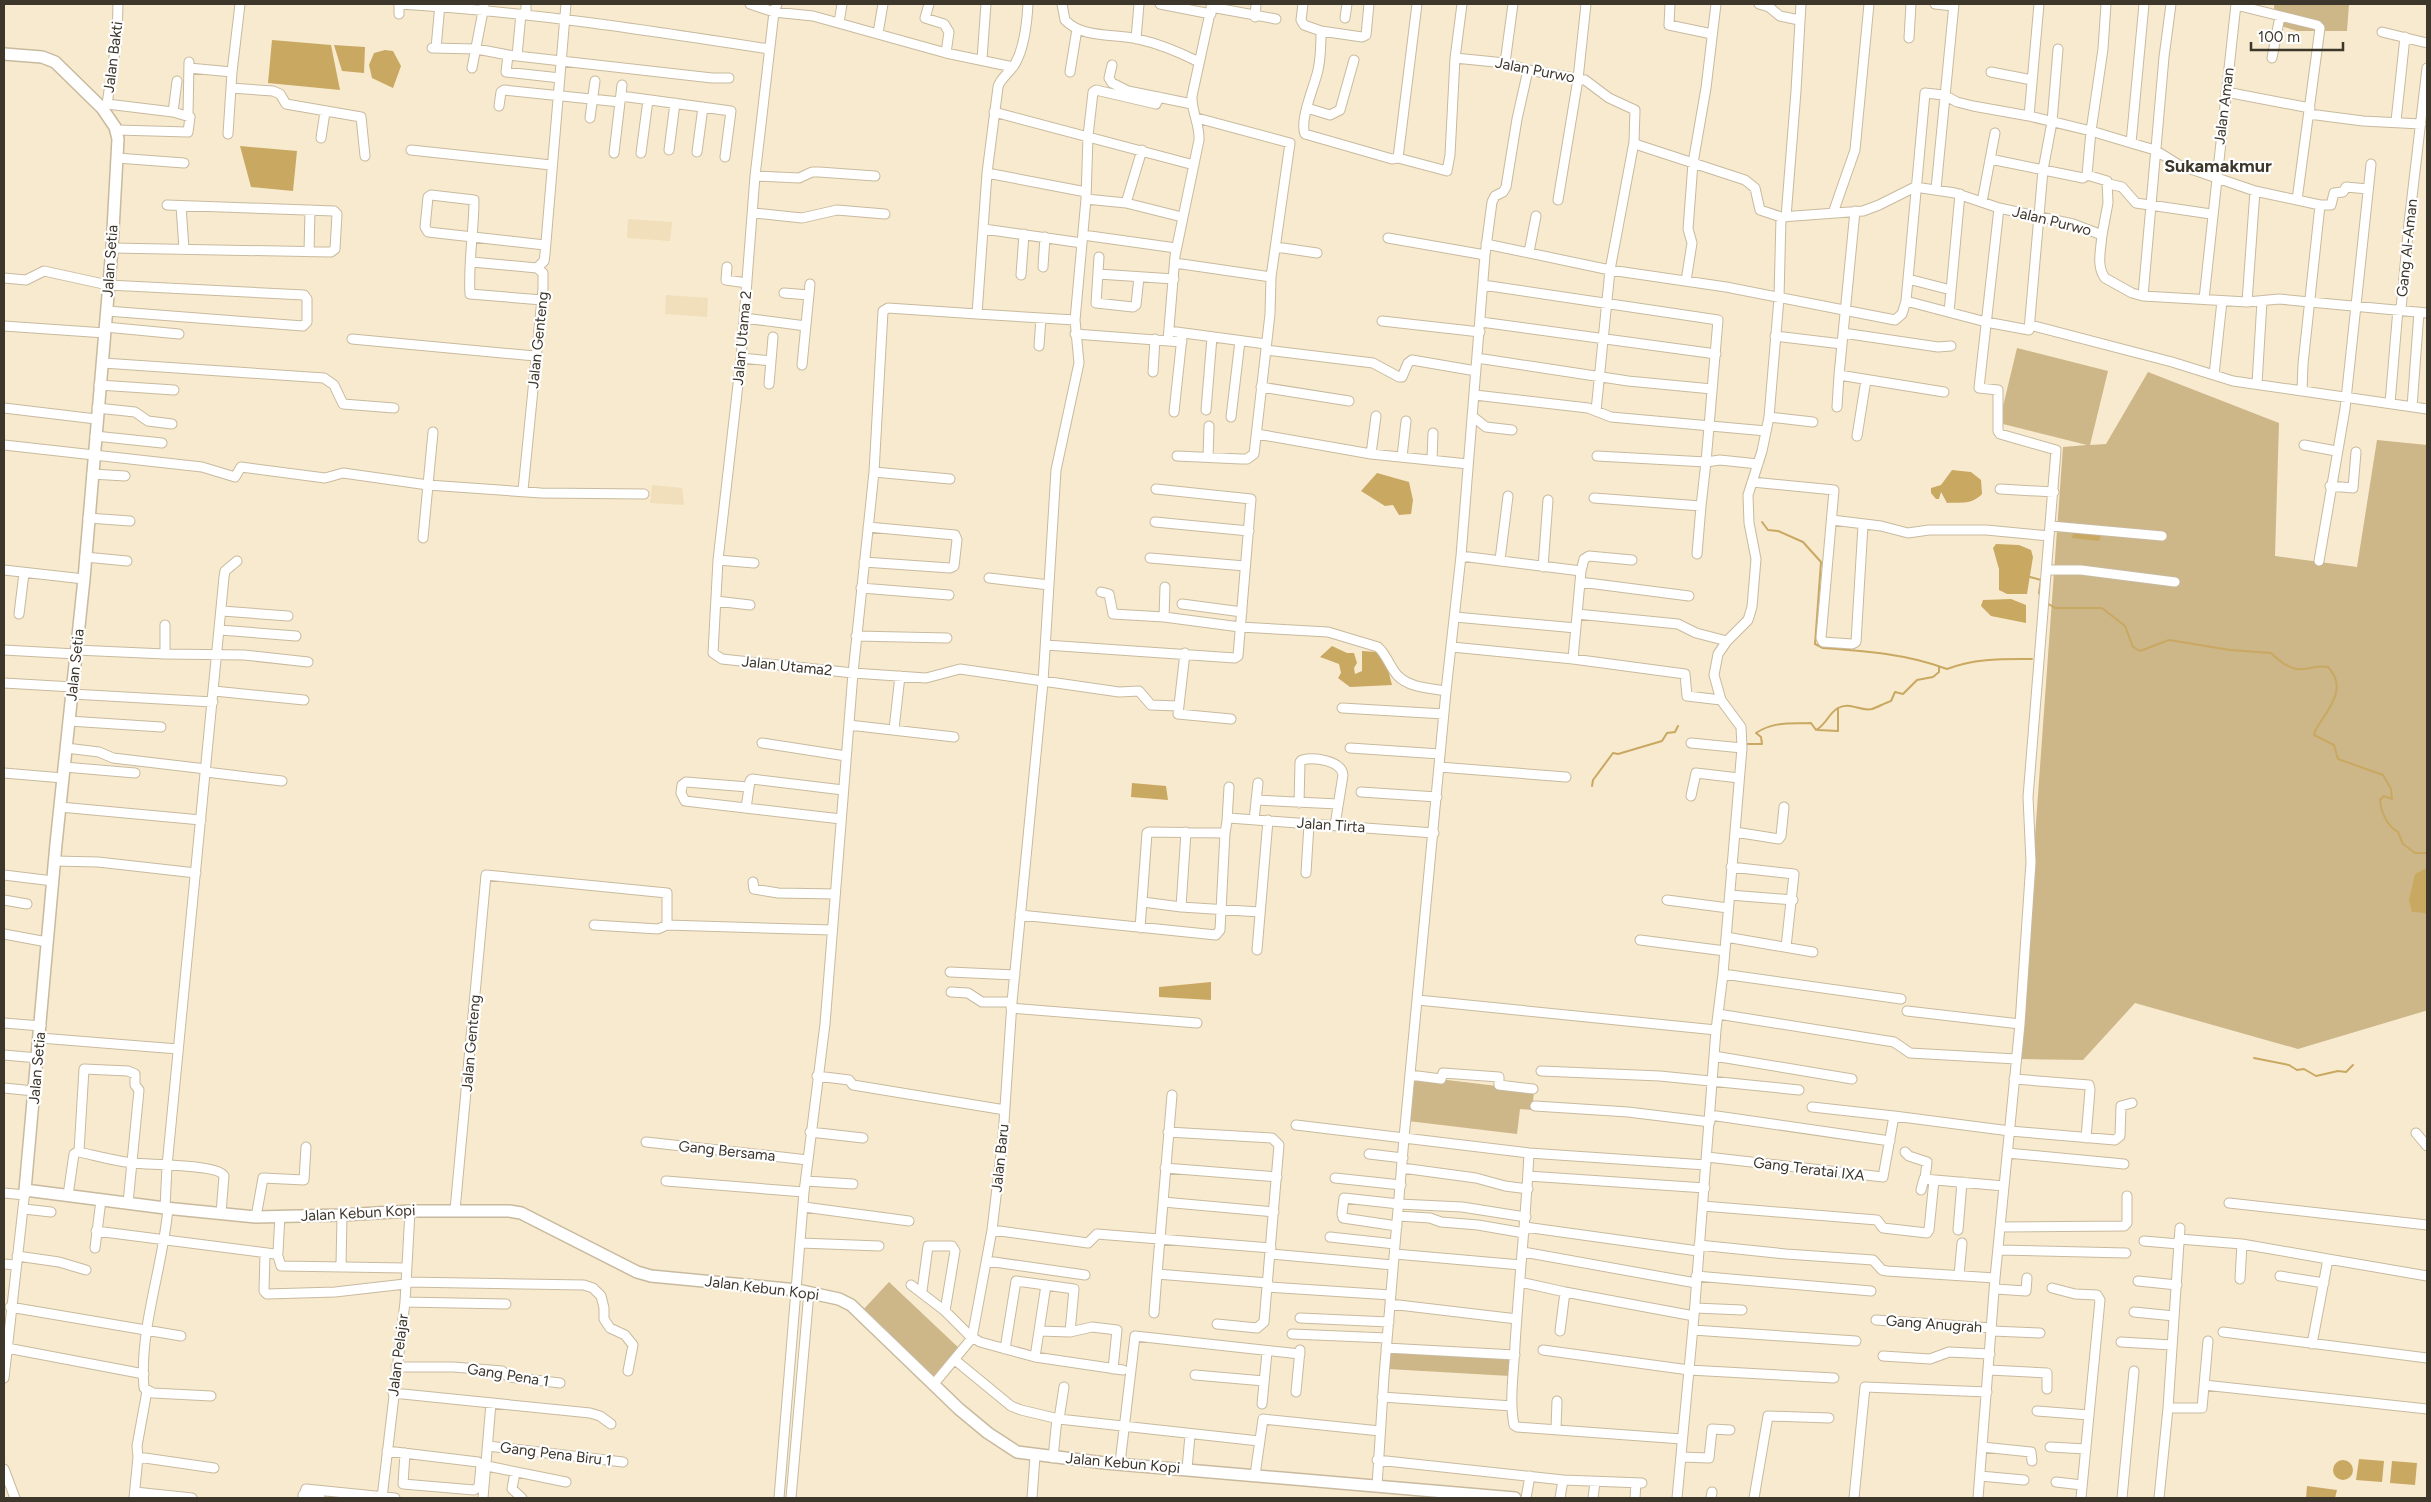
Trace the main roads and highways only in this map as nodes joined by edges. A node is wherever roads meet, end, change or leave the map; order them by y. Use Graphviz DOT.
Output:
graph roads {
  1 [pos="4,54"];
  2 [pos="25,1192"];
  3 [pos="1435,1494"];
  4 [pos="1515,1498"];
  1 -- 2 [label="main road, Jalan Setia"];
  2 -- 3 [label="main road, Jalan Kebun Kopi"];
  3 -- 4 [label="main road, Jalan Kebun Kopi"];
}
